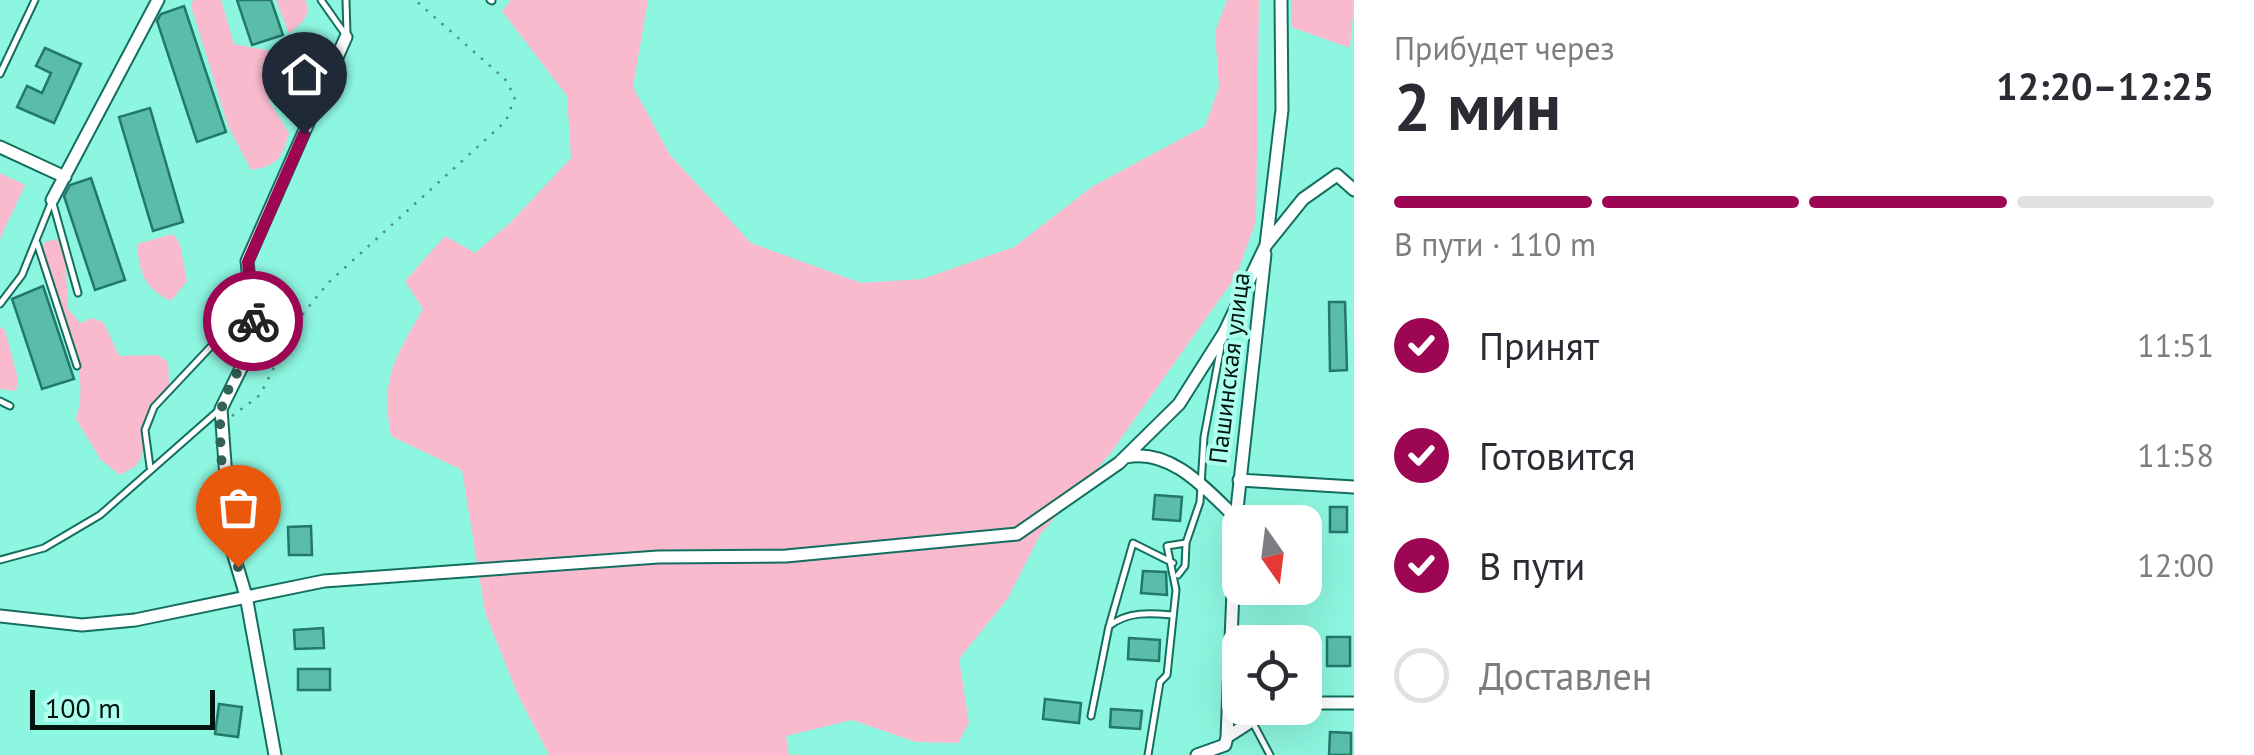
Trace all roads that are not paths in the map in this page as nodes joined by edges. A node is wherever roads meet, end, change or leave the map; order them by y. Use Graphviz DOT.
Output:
graph roads {
  1 [pos="36,0"];
  2 [pos="158,0"];
  3 [pos="321,0"];
  4 [pos="346,0"];
  5 [pos="1282,0"];
  6 [pos="346,37"];
  7 [pos="0,74"];
  8 [pos="0,147"];
  9 [pos="65,177"];
  10 [pos="1354,190"];
  11 [pos="52,200"];
  12 [pos="37,243"];
  13 [pos="1266,245"];
  14 [pos="78,293"];
  15 [pos="0,304"];
  16 [pos="252,312"];
  17 [pos="1224,332"];
  18 [pos="77,366"];
  19 [pos="0,401"];
  20 [pos="10,406"];
  21 [pos="222,414"];
  22 [pos="1126,457"];
  23 [pos="150,467"];
  24 [pos="1239,480"];
  25 [pos="1201,484"];
  26 [pos="1354,487"];
  27 [pos="1223,505"];
  28 [pos="1237,505"];
  29 [pos="1186,543"];
  30 [pos="0,560"];
  31 [pos="1173,563"];
  32 [pos="1176,578"];
  33 [pos="246,596"];
  34 [pos="1232,605"];
  35 [pos="1173,615"];
  36 [pos="0,616"];
  37 [pos="1109,626"];
  38 [pos="1354,702"];
  39 [pos="1322,703"];
  40 [pos="1091,716"];
  41 [pos="1246,725"];
  42 [pos="1254,725"];
  43 [pos="1227,737"];
  44 [pos="275,755"];
  45 [pos="1148,755"];
  46 [pos="1197,755"];
  47 [pos="1270,755"];
  1 -- 7 [label="lane"];
  2 -- 9 [label="street"];
  3 -- 6 [label="lane"];
  4 -- 6 [label="lane"];
  5 -- 13 [label="street, Пашинская улица"];
  6 -- 16 [label="street"];
  8 -- 9 [label="street"];
  9 -- 11 [label="street"];
  10 -- 13 [label="street"];
  11 -- 12 [label="lane"];
  11 -- 14 [label="lane"];
  12 -- 15 [label="lane"];
  12 -- 18 [label="lane"];
  13 -- 17 [label="street"];
  13 -- 24 [label="street, Пашинская улица"];
  16 -- 21 [label="street"];
  16 -- 23 [label="lane"];
  17 -- 22 [label="street"];
  17 -- 25 [label="lane"];
  19 -- 20 [label="lane"];
  21 -- 23 [label="lane"];
  21 -- 33 [label="street"];
  22 -- 25 [label="street"];
  22 -- 33 [label="street"];
  23 -- 30 [label="lane"];
  24 -- 26 [label="street"];
  24 -- 28 [label="street, Пашинская улица"];
  25 -- 27 [label="street"];
  25 -- 29 [label="lane"];
  29 -- 31 [label="lane"];
  29 -- 32 [label="lane"];
  31 -- 32 [label="lane"];
  31 -- 37 [label="lane"];
  32 -- 35 [label="lane"];
  33 -- 36 [label="street"];
  33 -- 44 [label="street"];
  34 -- 43 [label="street, Пашинская улица"];
  35 -- 37 [label="lane"];
  35 -- 45 [label="lane"];
  37 -- 40 [label="lane"];
  38 -- 39 [label="street"];
  41 -- 43 [label="street"];
  42 -- 47 [label="lane"];
  43 -- 46 [label="street"];
}
